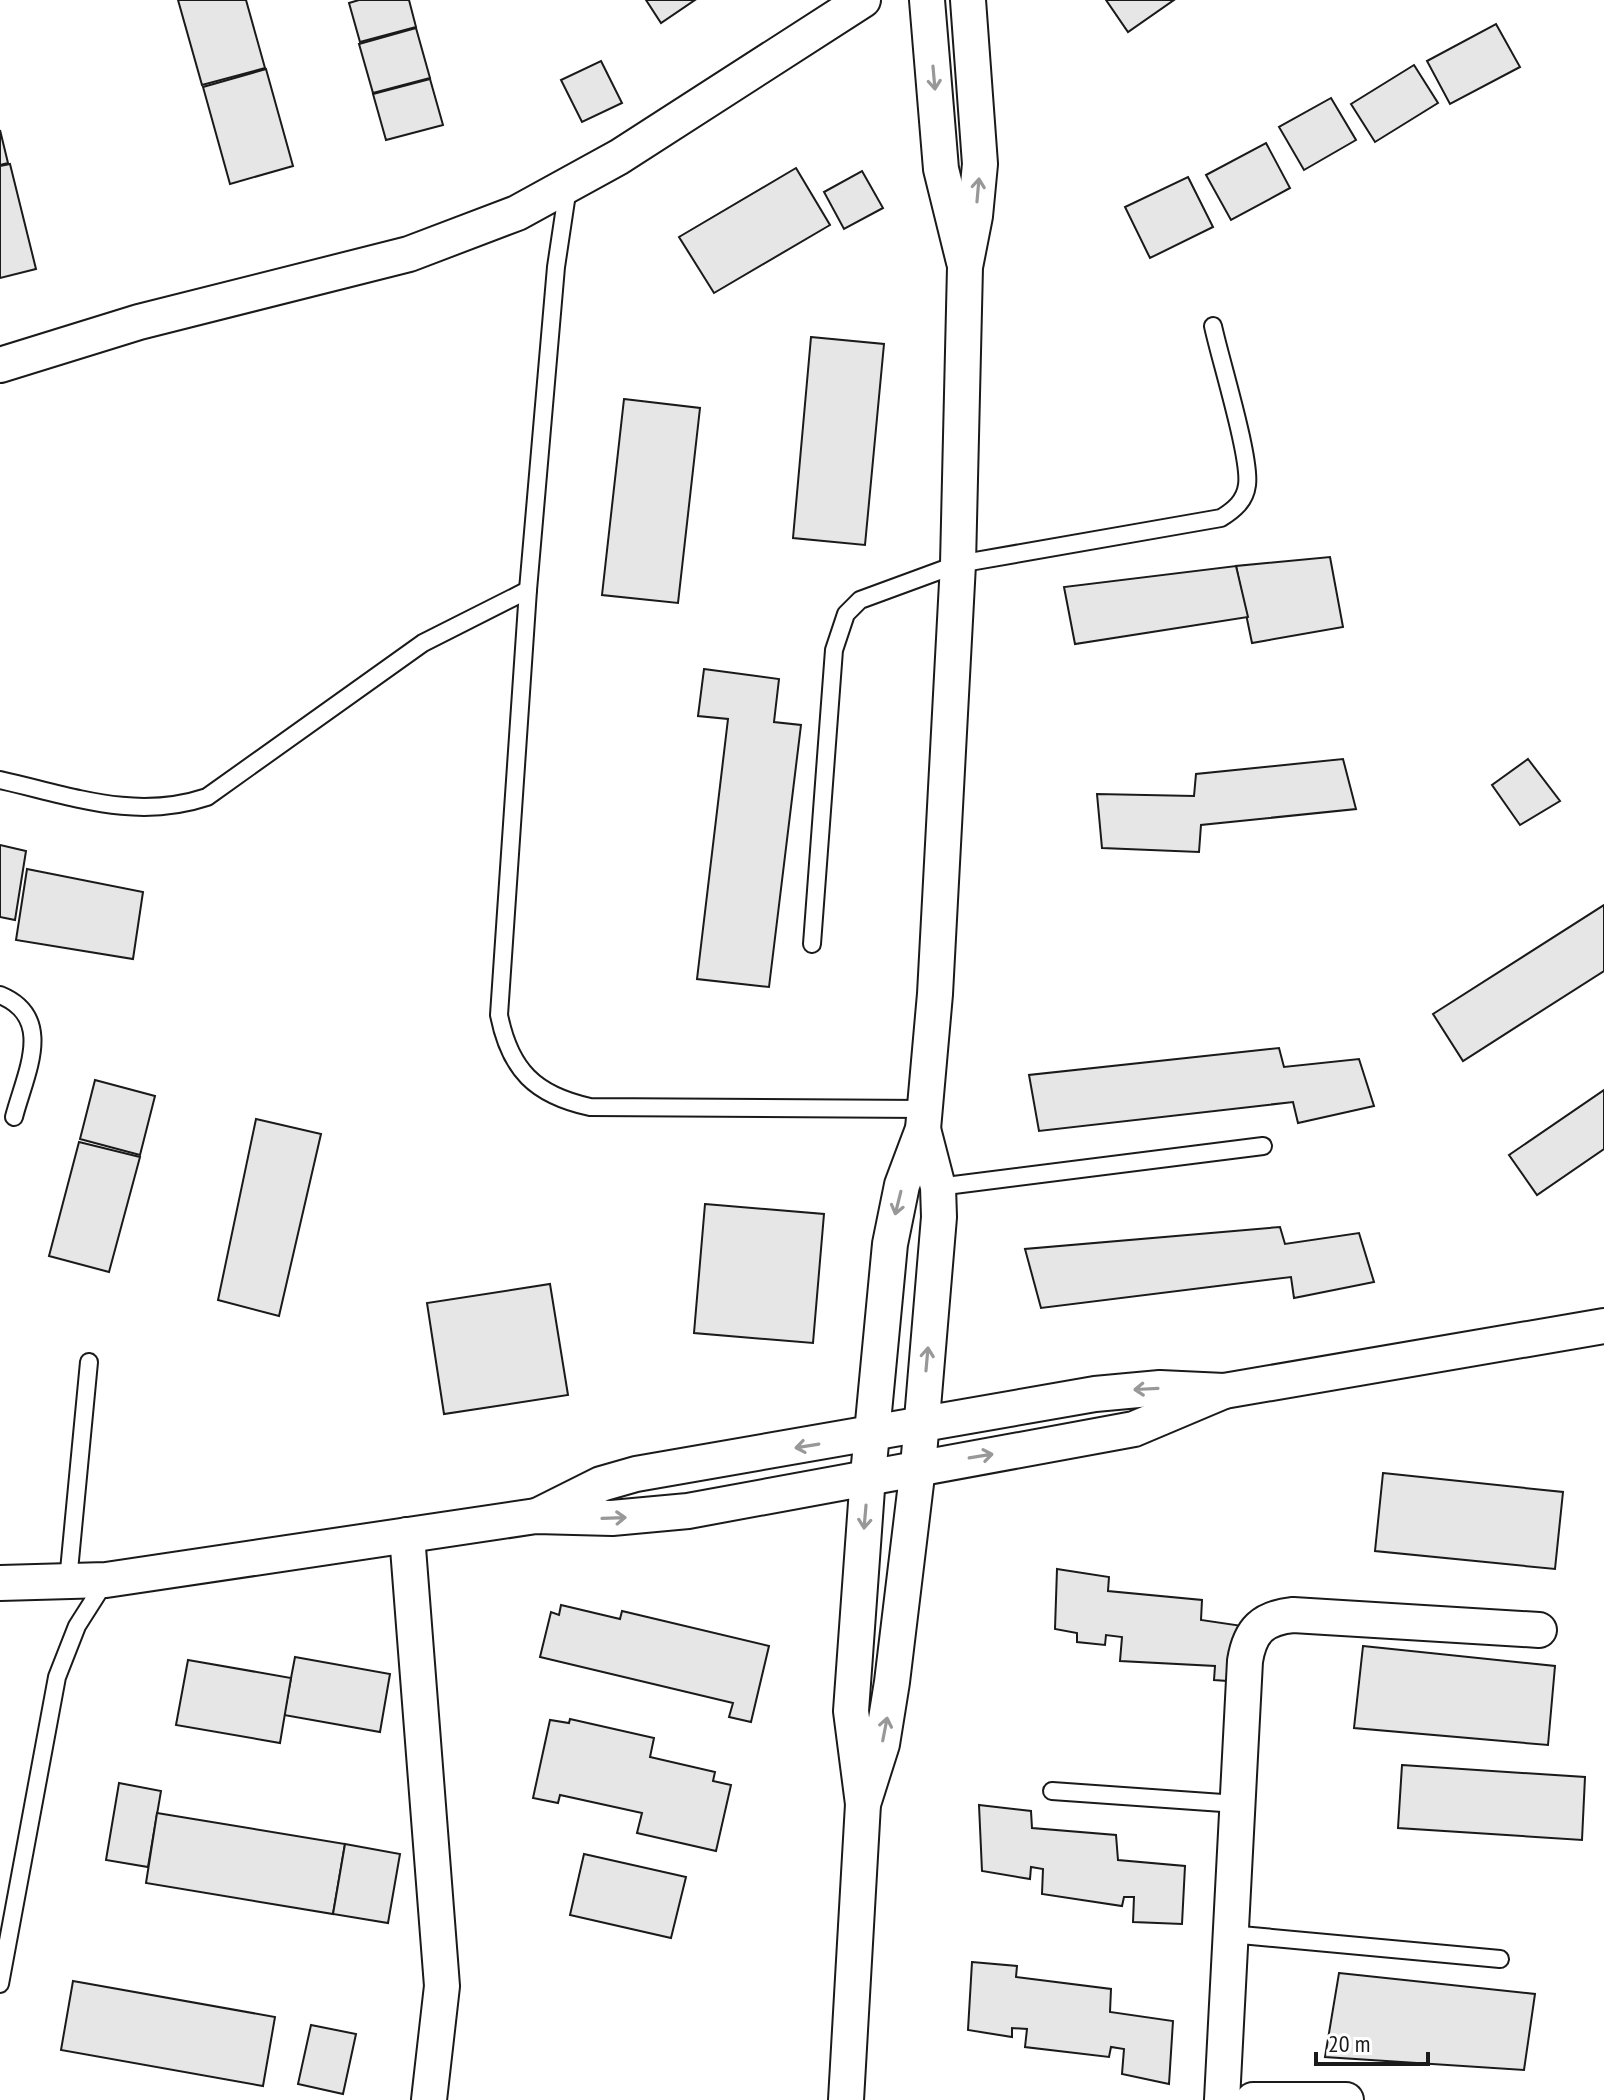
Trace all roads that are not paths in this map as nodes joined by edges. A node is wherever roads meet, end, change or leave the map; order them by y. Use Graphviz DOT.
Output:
graph roads {
  1 [pos="863,0"];
  2 [pos="927,0"];
  3 [pos="968,0"];
  4 [pos="568,187"];
  5 [pos="965,267"];
  6 [pos="1213,326"];
  7 [pos="0,365"];
  8 [pos="958,564"];
  9 [pos="528,590"];
  10 [pos="0,780"];
  11 [pos="812,944"];
  12 [pos="0,995"];
  13 [pos="14,1117"];
  14 [pos="924,1119"];
  15 [pos="1263,1146"];
  16 [pos="938,1187"];
  17 [pos="1604,1326"];
  18 [pos="89,1362"];
  19 [pos="1224,1391"];
  20 [pos="921,1426"];
  21 [pos="872,1435"];
  22 [pos="918,1467"];
  23 [pos="868,1475"];
  24 [pos="536,1516"];
  25 [pos="407,1535"];
  26 [pos="106,1580"];
  27 [pos="68,1581"];
  28 [pos="0,1583"];
  29 [pos="1539,1630"];
  30 [pos="1052,1791"];
  31 [pos="863,1804"];
  32 [pos="1237,1804"];
  33 [pos="1230,1934"];
  34 [pos="1500,1959"];
  35 [pos="0,1984"];
  36 [pos="429,2100"];
  37 [pos="846,2100"];
  38 [pos="1222,2100"];
  39 [pos="1253,2100"];
  40 [pos="1346,2100"];
  1 -- 4 [label="street"];
  2 -- 5 [label="street, one-way"];
  5 -- 3 [label="street, one-way"];
  4 -- 7 [label="street"];
  4 -- 9 [label="lane"];
  5 -- 8 [label="street"];
  6 -- 8 [label="lane"];
  8 -- 11 [label="lane"];
  8 -- 14 [label="street"];
  9 -- 10 [label="lane"];
  9 -- 14 [label="lane"];
  12 -- 13 [label="lane"];
  14 -- 16 [label="street"];
  14 -- 21 [label="street, one-way"];
  15 -- 16 [label="lane"];
  20 -- 16 [label="street, one-way"];
  17 -- 19 [label="street"];
  18 -- 27 [label="lane"];
  19 -- 20 [label="street, one-way"];
  22 -- 19 [label="street, one-way"];
  20 -- 21 [label="street"];
  20 -- 22 [label="street"];
  21 -- 23 [label="street"];
  21 -- 24 [label="street, one-way"];
  22 -- 23 [label="street"];
  31 -- 22 [label="street, one-way"];
  24 -- 23 [label="street, one-way"];
  23 -- 31 [label="street, one-way"];
  24 -- 25 [label="street"];
  25 -- 26 [label="street"];
  25 -- 36 [label="street"];
  26 -- 27 [label="street"];
  26 -- 35 [label="lane"];
  27 -- 28 [label="street"];
  29 -- 32 [label="street"];
  30 -- 32 [label="lane"];
  31 -- 37 [label="street"];
  32 -- 33 [label="street"];
  33 -- 34 [label="lane"];
  33 -- 38 [label="street"];
  39 -- 40 [label="street"];
}
